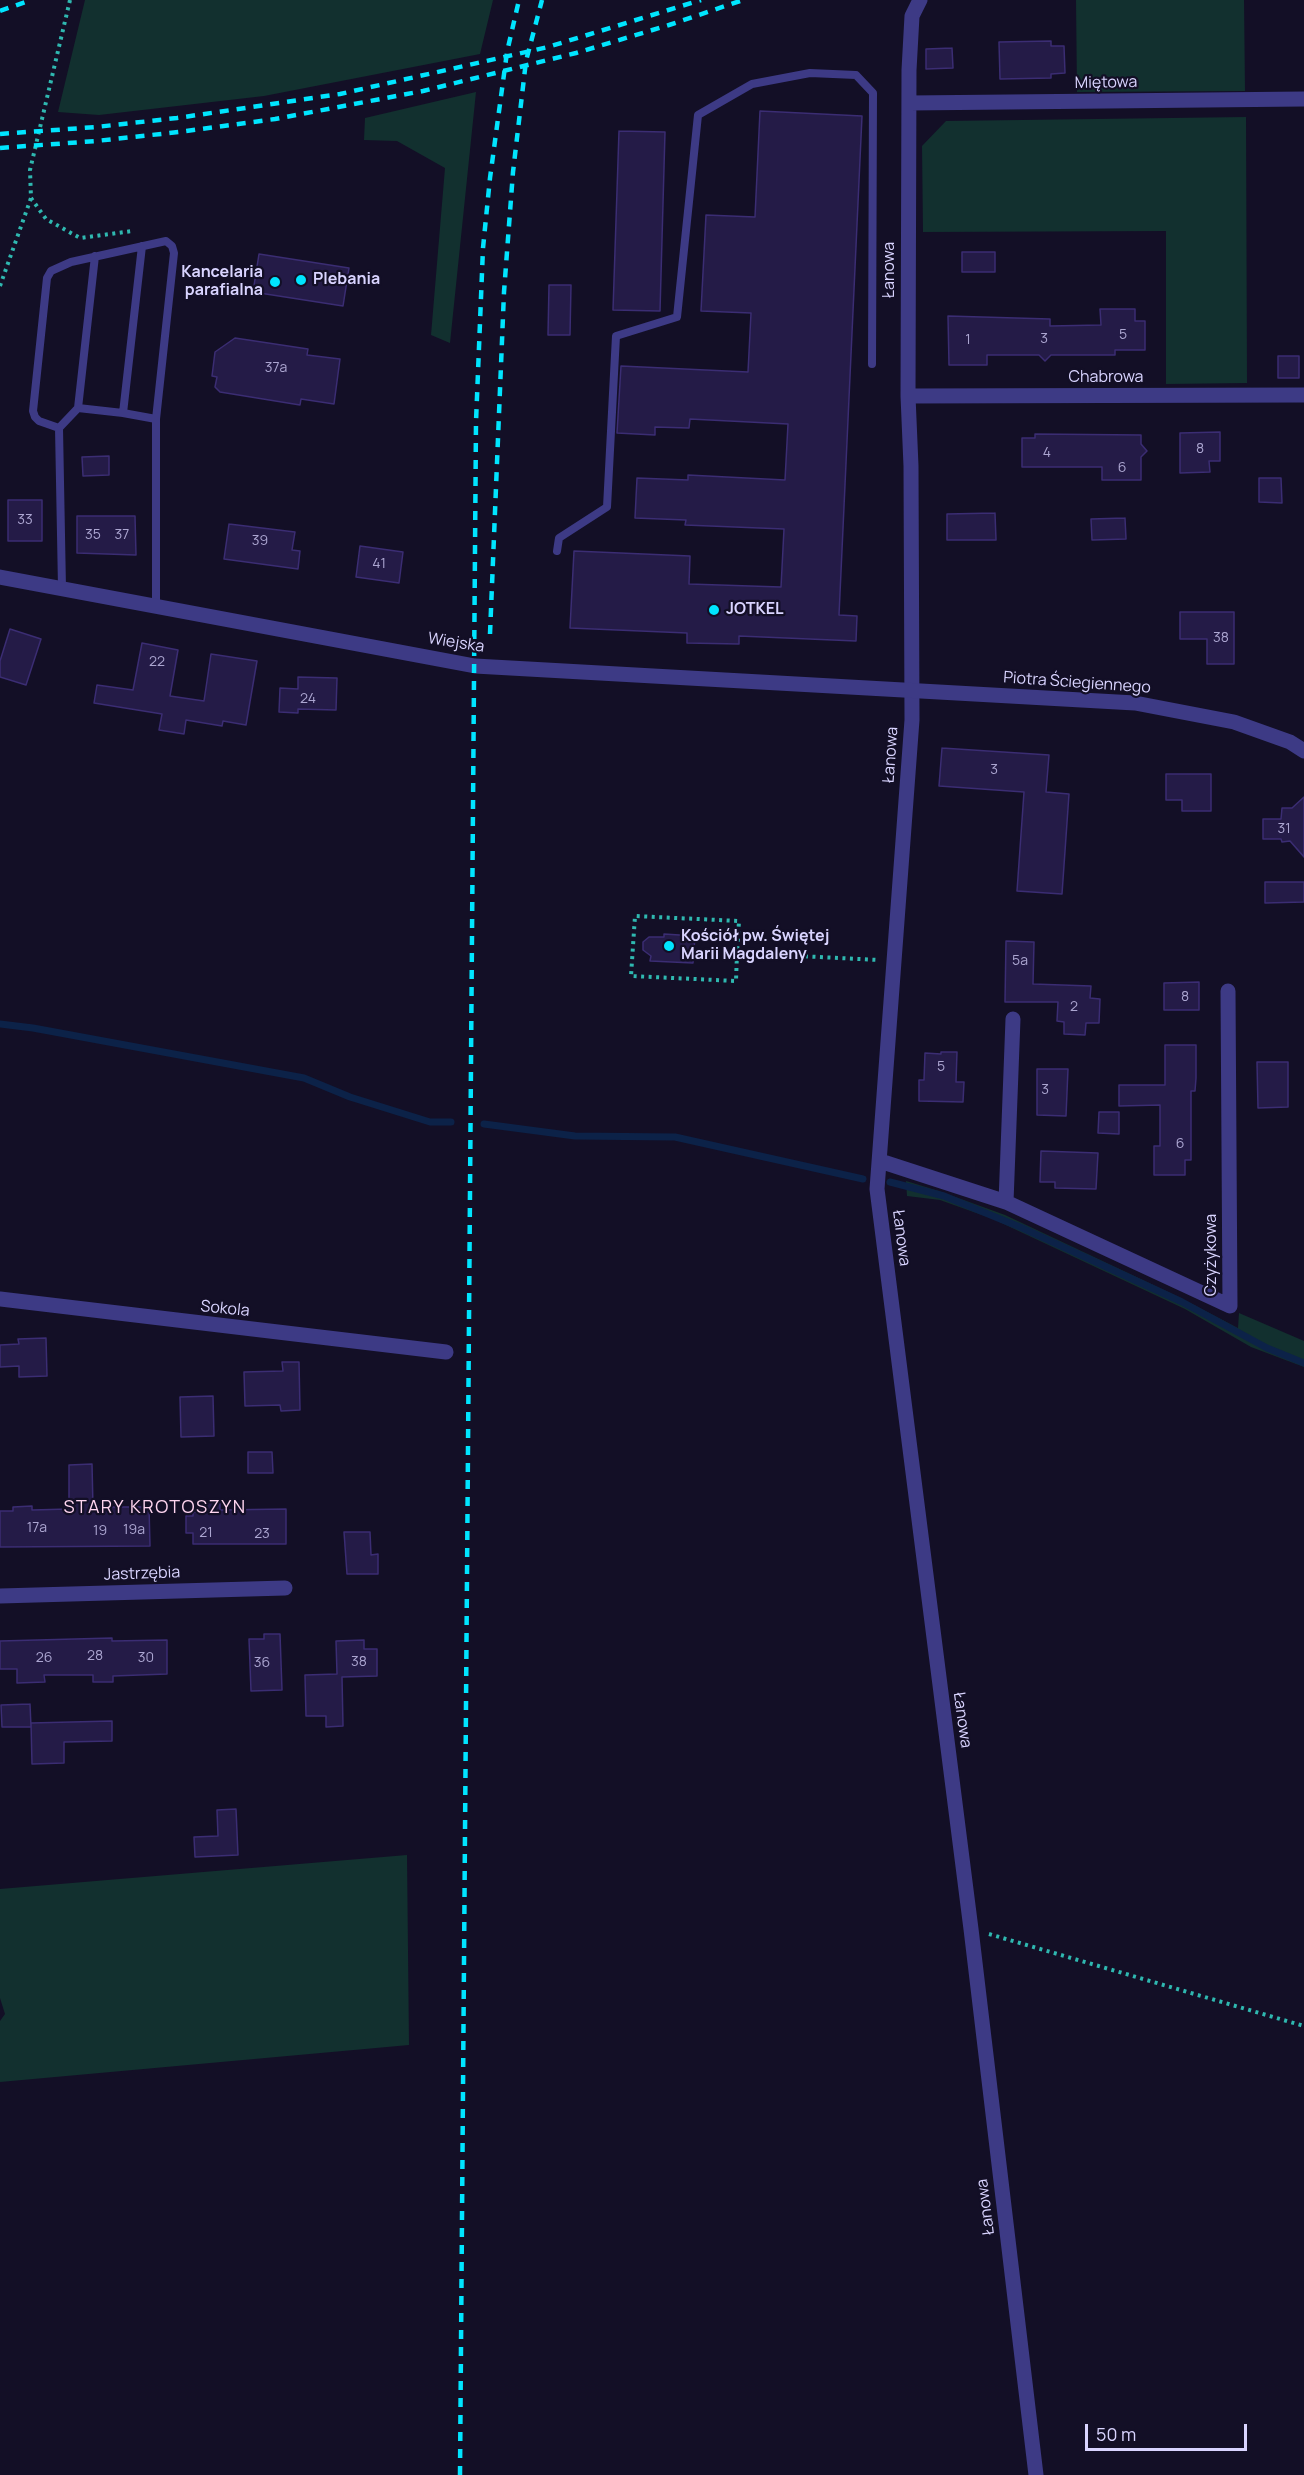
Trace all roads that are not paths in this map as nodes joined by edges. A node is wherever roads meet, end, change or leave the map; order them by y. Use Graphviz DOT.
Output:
graph roads {
  1 [pos="920,0"];
  2 [pos="1304,99"];
  3 [pos="909,104"];
  4 [pos="142,246"];
  5 [pos="95,256"];
  6 [pos="872,364"];
  7 [pos="1304,395"];
  8 [pos="908,396"];
  9 [pos="78,408"];
  10 [pos="123,413"];
  11 [pos="156,418"];
  12 [pos="59,428"];
  13 [pos="557,551"];
  14 [pos="0,577"];
  15 [pos="62,588"];
  16 [pos="156,606"];
  17 [pos="913,690"];
  18 [pos="1304,751"];
  19 [pos="1228,991"];
  20 [pos="1013,1019"];
  21 [pos="880,1161"];
  22 [pos="1006,1202"];
  23 [pos="0,1299"];
  24 [pos="446,1352"];
  25 [pos="285,1588"];
  26 [pos="0,1596"];
  27 [pos="1035,2475"];
  1 -- 3 [label="street, Łanowa"];
  2 -- 3 [label="street, Miętowa"];
  3 -- 8 [label="street, Łanowa"];
  4 -- 5 [label="lane"];
  4 -- 10 [label="lane"];
  4 -- 11 [label="lane"];
  5 -- 9 [label="lane"];
  5 -- 12 [label="lane"];
  6 -- 13 [label="lane"];
  7 -- 8 [label="street, Chabrowa"];
  8 -- 17 [label="street, Łanowa"];
  9 -- 10 [label="lane"];
  9 -- 12 [label="lane"];
  10 -- 11 [label="lane"];
  11 -- 16 [label="lane"];
  12 -- 15 [label="lane"];
  14 -- 15 [label="street, Wiejska"];
  15 -- 16 [label="street, Wiejska"];
  16 -- 17 [label="street, Wiejska"];
  17 -- 18 [label="street, Piotra Ściegiennego"];
  17 -- 21 [label="street, Łanowa"];
  19 -- 22 [label="street, Czyżykowa"];
  20 -- 22 [label="street"];
  21 -- 22 [label="street, Czyżykowa"];
  21 -- 27 [label="street, Łanowa"];
  23 -- 24 [label="street, Sokola"];
  25 -- 26 [label="street, Jastrzębia"];
}
